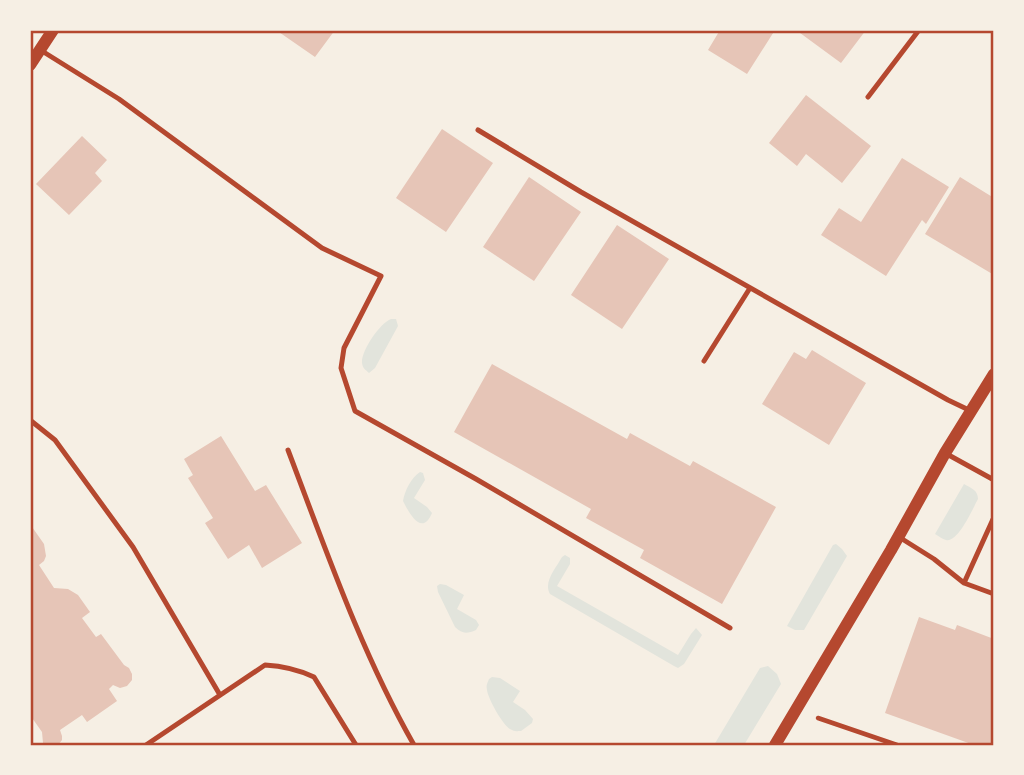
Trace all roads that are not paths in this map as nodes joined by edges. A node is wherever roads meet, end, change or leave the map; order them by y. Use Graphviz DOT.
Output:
graph roads {
  1 [pos="53,30"];
  2 [pos="919,30"];
  3 [pos="40,50"];
  4 [pos="30,65"];
  5 [pos="868,97"];
  6 [pos="478,130"];
  7 [pos="750,288"];
  8 [pos="704,361"];
  9 [pos="994,374"];
  10 [pos="971,411"];
  11 [pos="30,420"];
  12 [pos="288,450"];
  13 [pos="945,453"];
  14 [pos="994,480"];
  15 [pos="994,517"];
  16 [pos="898,537"];
  17 [pos="964,583"];
  18 [pos="994,594"];
  19 [pos="730,628"];
  20 [pos="220,695"];
  21 [pos="146,745"];
  22 [pos="356,745"];
  23 [pos="414,745"];
  24 [pos="775,745"];
  1 -- 3 [label="street"];
  2 -- 5 [label="lane"];
  3 -- 4 [label="street"];
  3 -- 19 [label="lane"];
  6 -- 7 [label="lane"];
  7 -- 8 [label="lane"];
  7 -- 10 [label="lane"];
  9 -- 10 [label="street"];
  10 -- 13 [label="street"];
  11 -- 20 [label="lane"];
  12 -- 23 [label="lane"];
  13 -- 14 [label="lane"];
  13 -- 16 [label="street"];
  15 -- 17 [label="lane"];
  16 -- 17 [label="lane"];
  16 -- 24 [label="street"];
  17 -- 18 [label="lane"];
  20 -- 21 [label="lane"];
  20 -- 22 [label="lane"];
}
